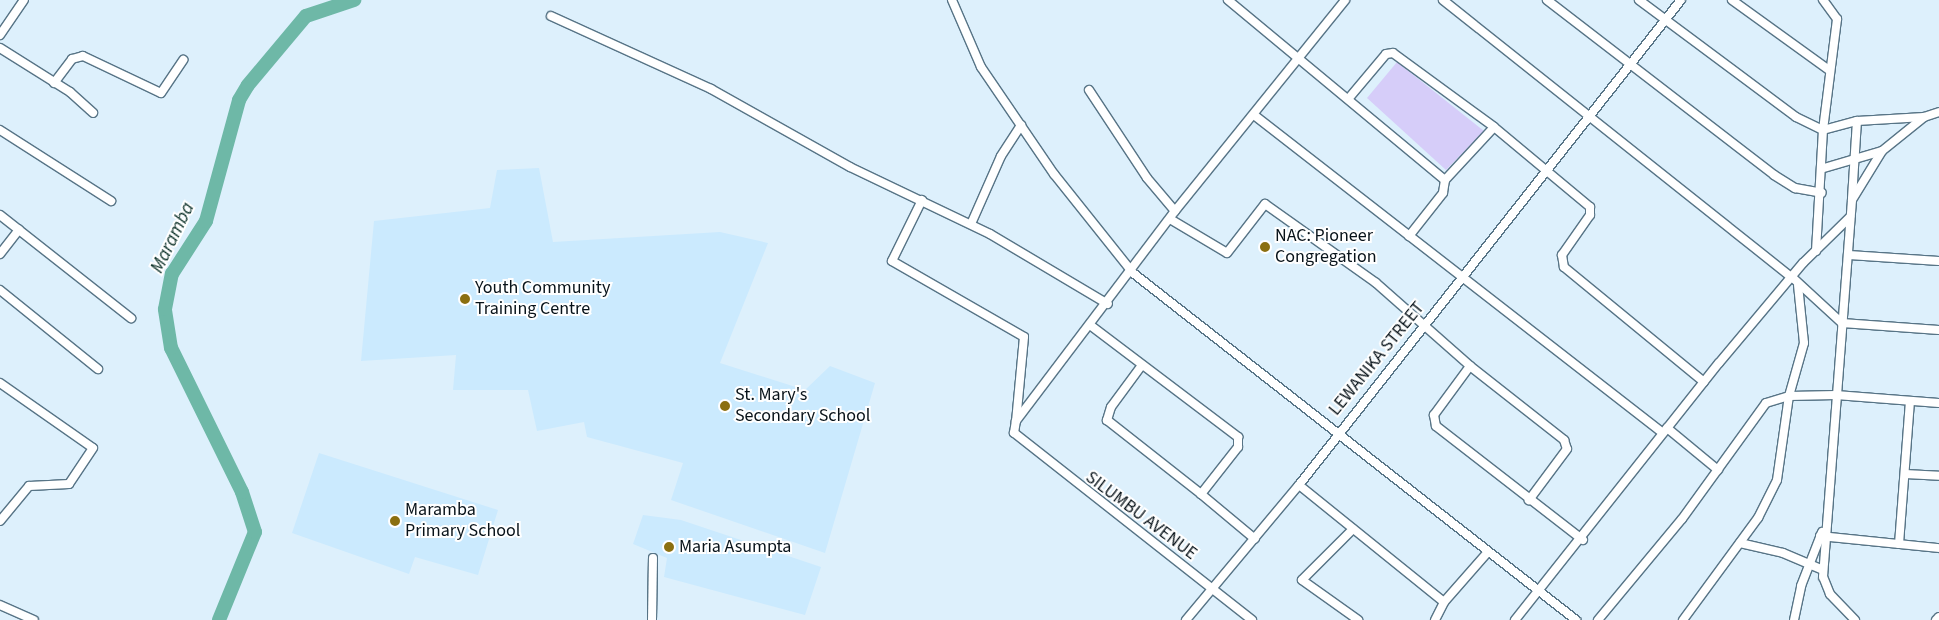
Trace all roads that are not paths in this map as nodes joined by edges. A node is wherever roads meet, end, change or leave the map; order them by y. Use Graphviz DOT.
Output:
graph roads {
  1 [pos="24,0"];
  2 [pos="952,0"];
  3 [pos="1228,0"];
  4 [pos="1443,0"];
  5 [pos="1547,0"];
  6 [pos="1640,0"];
  7 [pos="1681,0"];
  8 [pos="1732,0"];
  9 [pos="1823,0"];
  10 [pos="1342,1"];
  11 [pos="551,16"];
  12 [pos="1664,21"];
  13 [pos="0,35"];
  14 [pos="0,48"];
  15 [pos="183,60"];
  16 [pos="1300,60"];
  17 [pos="1630,65"];
  18 [pos="1829,70"];
  19 [pos="54,83"];
  20 [pos="1089,90"];
  21 [pos="1349,98"];
  22 [pos="1939,112"];
  23 [pos="93,113"];
  24 [pos="1254,115"];
  25 [pos="1590,116"];
  26 [pos="1924,117"];
  27 [pos="1857,121"];
  28 [pos="1022,125"];
  29 [pos="1494,127"];
  30 [pos="0,130"];
  31 [pos="1823,130"];
  32 [pos="1882,151"];
  33 [pos="1856,158"];
  34 [pos="1824,168"];
  35 [pos="1546,170"];
  36 [pos="1445,180"];
  37 [pos="1822,193"];
  38 [pos="922,200"];
  39 [pos="1852,200"];
  40 [pos="112,201"];
  41 [pos="1176,211"];
  42 [pos="0,215"];
  43 [pos="1850,217"];
  44 [pos="1170,218"];
  45 [pos="970,224"];
  46 [pos="20,230"];
  47 [pos="1409,236"];
  48 [pos="1816,251"];
  49 [pos="0,254"];
  50 [pos="1849,255"];
  51 [pos="1939,261"];
  52 [pos="1133,273"];
  53 [pos="1463,278"];
  54 [pos="1796,282"];
  55 [pos="0,290"];
  56 [pos="1108,304"];
  57 [pos="131,318"];
  58 [pos="1842,323"];
  59 [pos="1090,325"];
  60 [pos="1424,326"];
  61 [pos="1939,330"];
  62 [pos="1142,365"];
  63 [pos="1470,366"];
  64 [pos="98,369"];
  65 [pos="1704,382"];
  66 [pos="0,383"];
  67 [pos="1836,395"];
  68 [pos="1789,396"];
  69 [pos="1910,402"];
  70 [pos="1939,404"];
  71 [pos="1016,421"];
  72 [pos="1338,431"];
  73 [pos="1665,431"];
  74 [pos="1718,470"];
  75 [pos="1905,474"];
  76 [pos="1939,476"];
  77 [pos="1299,485"];
  78 [pos="1201,494"];
  79 [pos="1529,500"];
  80 [pos="0,521"];
  81 [pos="1353,529"];
  82 [pos="1823,537"];
  83 [pos="1255,539"];
  84 [pos="1583,540"];
  85 [pos="1740,543"];
  86 [pos="1899,544"];
  87 [pos="1939,548"];
  88 [pos="1488,552"];
  89 [pos="653,558"];
  90 [pos="1808,563"];
  91 [pos="1823,570"];
  92 [pos="1212,588"];
  93 [pos="1537,592"];
  94 [pos="1444,602"];
  95 [pos="0,605"];
  96 [pos="1939,617"];
  97 [pos="34,620"];
  98 [pos="652,620"];
  99 [pos="1186,620"];
  100 [pos="1252,620"];
  101 [pos="1358,620"];
  102 [pos="1435,620"];
  103 [pos="1515,620"];
  104 [pos="1576,620"];
  105 [pos="1598,620"];
  106 [pos="1683,620"];
  107 [pos="1794,620"];
  108 [pos="1855,620"];
  109 [pos="1936,620"];
  1 -- 13 [label="street"];
  2 -- 28 [label="street"];
  3 -- 16 [label="street"];
  4 -- 25 [label="street"];
  5 -- 17 [label="street"];
  6 -- 12 [label="street"];
  7 -- 12 [label="street, LEWANIKA STREET"];
  8 -- 18 [label="street"];
  9 -- 18 [label="street"];
  10 -- 16 [label="street"];
  11 -- 38 [label="street"];
  12 -- 17 [label="street, LEWANIKA STREET"];
  12 -- 31 [label="street"];
  14 -- 19 [label="street"];
  15 -- 19 [label="street"];
  16 -- 21 [label="street"];
  16 -- 24 [label="street"];
  17 -- 25 [label="street, LEWANIKA STREET"];
  17 -- 37 [label="street"];
  18 -- 31 [label="street"];
  19 -- 23 [label="street"];
  20 -- 41 [label="street"];
  21 -- 29 [label="street"];
  21 -- 36 [label="street"];
  22 -- 26 [label="street"];
  24 -- 41 [label="street"];
  24 -- 47 [label="street"];
  25 -- 35 [label="street, LEWANIKA STREET"];
  25 -- 54 [label="street"];
  26 -- 27 [label="street"];
  26 -- 32 [label="street"];
  27 -- 31 [label="street"];
  27 -- 33 [label="street"];
  28 -- 45 [label="street"];
  28 -- 52 [label="street"];
  29 -- 35 [label="street"];
  29 -- 36 [label="street"];
  30 -- 40 [label="street"];
  31 -- 34 [label="street"];
  32 -- 33 [label="street"];
  32 -- 39 [label="street"];
  33 -- 34 [label="street"];
  33 -- 39 [label="street"];
  34 -- 37 [label="street"];
  35 -- 53 [label="street, LEWANIKA STREET"];
  35 -- 65 [label="street"];
  36 -- 47 [label="street"];
  37 -- 48 [label="street"];
  38 -- 45 [label="street"];
  38 -- 71 [label="street"];
  39 -- 43 [label="street"];
  41 -- 44 [label="street"];
  42 -- 46 [label="street"];
  43 -- 48 [label="street"];
  43 -- 50 [label="street"];
  44 -- 52 [label="street"];
  44 -- 60 [label="street"];
  45 -- 56 [label="street"];
  46 -- 49 [label="street"];
  46 -- 57 [label="street"];
  47 -- 53 [label="street"];
  48 -- 54 [label="street"];
  50 -- 51 [label="street"];
  50 -- 58 [label="street"];
  52 -- 56 [label="street"];
  52 -- 72 [label="street"];
  53 -- 60 [label="street, LEWANIKA STREET"];
  53 -- 73 [label="street"];
  54 -- 58 [label="street"];
  54 -- 65 [label="street"];
  54 -- 68 [label="street"];
  55 -- 64 [label="street"];
  56 -- 59 [label="street"];
  58 -- 61 [label="street"];
  58 -- 67 [label="street"];
  59 -- 62 [label="street"];
  59 -- 71 [label="street"];
  60 -- 63 [label="street"];
  60 -- 72 [label="street, LEWANIKA STREET"];
  62 -- 78 [label="street"];
  62 -- 78 [label="street"];
  63 -- 79 [label="street"];
  63 -- 79 [label="street"];
  65 -- 73 [label="street"];
  66 -- 80 [label="street"];
  67 -- 68 [label="street"];
  67 -- 69 [label="street"];
  67 -- 82 [label="street"];
  68 -- 74 [label="street"];
  68 -- 85 [label="street"];
  69 -- 70 [label="street"];
  69 -- 75 [label="street"];
  71 -- 92 [label="street, SILUMBU AVENUE"];
  72 -- 77 [label="street, LEWANIKA STREET"];
  72 -- 88 [label="street"];
  73 -- 74 [label="street"];
  73 -- 84 [label="street"];
  74 -- 105 [label="street"];
  75 -- 76 [label="street"];
  75 -- 86 [label="street"];
  77 -- 81 [label="street"];
  77 -- 83 [label="street, LEWANIKA STREET"];
  78 -- 83 [label="street"];
  79 -- 84 [label="street"];
  81 -- 94 [label="street"];
  81 -- 101 [label="street"];
  82 -- 86 [label="street"];
  82 -- 90 [label="street"];
  82 -- 91 [label="street"];
  83 -- 92 [label="street, LEWANIKA STREET"];
  84 -- 93 [label="street"];
  85 -- 90 [label="street"];
  85 -- 106 [label="street"];
  86 -- 87 [label="street"];
  88 -- 93 [label="street"];
  88 -- 94 [label="street"];
  89 -- 98 [label="street"];
  90 -- 91 [label="street"];
  90 -- 107 [label="street"];
  91 -- 108 [label="street"];
  92 -- 99 [label="street, LEWANIKA STREET"];
  92 -- 100 [label="street, SILUMBU AVENUE"];
  93 -- 103 [label="street"];
  93 -- 104 [label="street"];
  94 -- 102 [label="street"];
  95 -- 97 [label="street"];
  96 -- 109 [label="street"];
}
